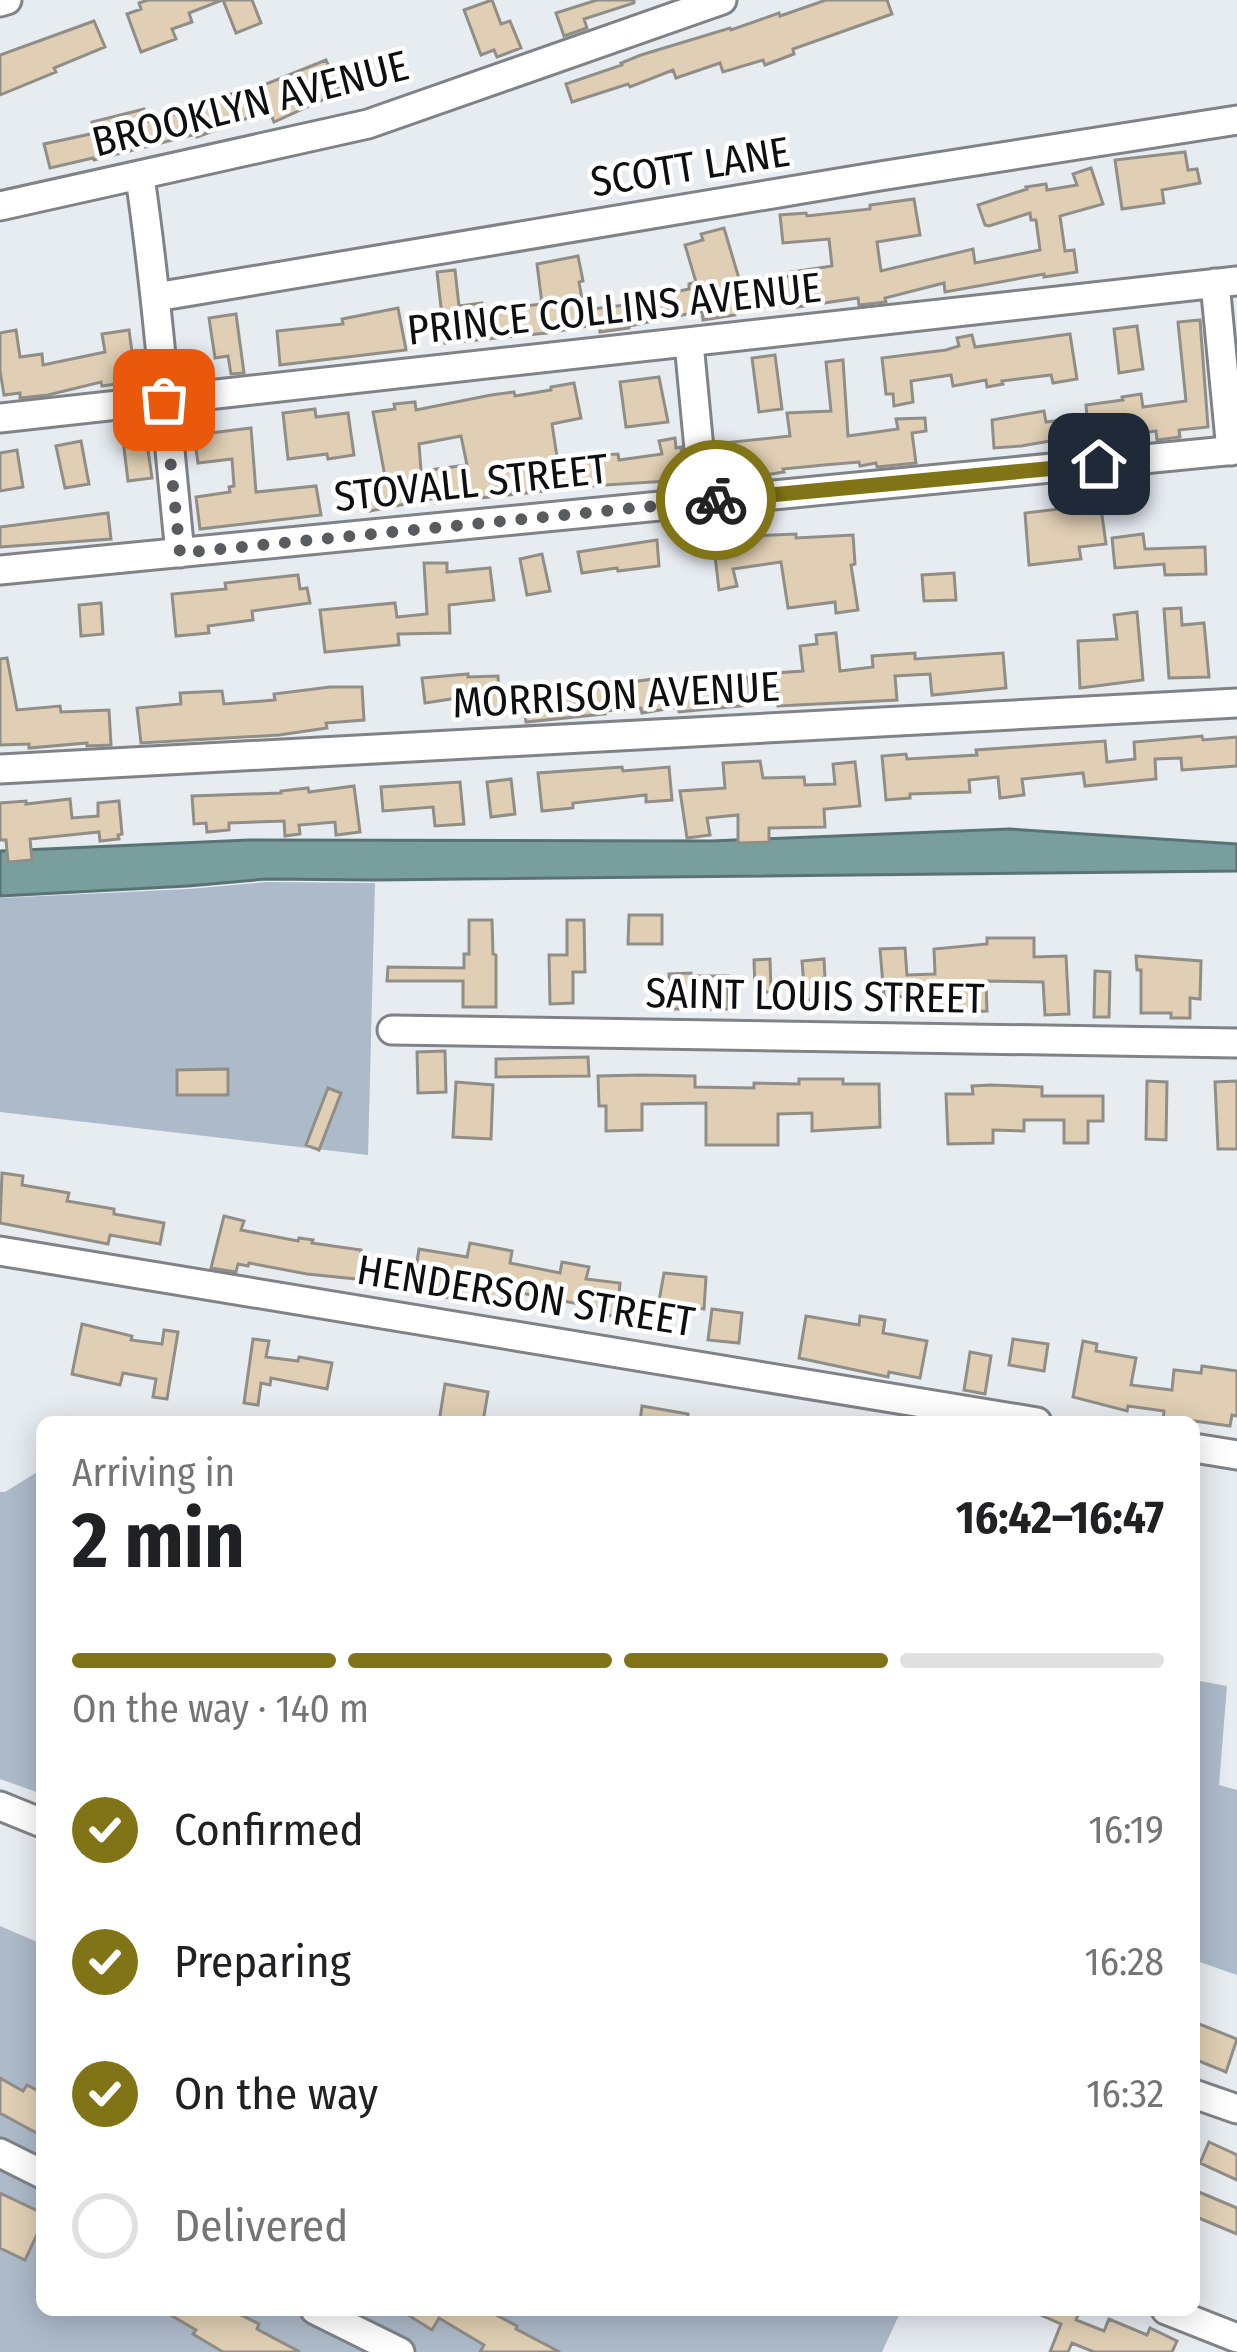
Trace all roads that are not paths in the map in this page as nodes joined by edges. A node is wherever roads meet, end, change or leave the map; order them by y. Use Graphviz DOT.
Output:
graph roads {
  1 [pos="722,0"];
  2 [pos="1237,120"];
  3 [pos="140,177"];
  4 [pos="0,206"];
  5 [pos="1226,282"];
  6 [pos="156,297"];
  7 [pos="689,343"];
  8 [pos="164,400"];
  9 [pos="0,418"];
  10 [pos="1234,451"];
  11 [pos="704,502"];
  12 [pos="180,553"];
  13 [pos="0,570"];
  14 [pos="1237,703"];
  15 [pos="0,769"];
  16 [pos="392,1030"];
  17 [pos="1237,1043"];
  18 [pos="0,1251"];
  19 [pos="1001,1416"];
  20 [pos="1200,1449"];
  21 [pos="1237,1455"];
  22 [pos="0,1806"];
  23 [pos="36,1821"];
  24 [pos="1200,2096"];
  25 [pos="1237,2109"];
  26 [pos="0,2153"];
  27 [pos="36,2171"];
  28 [pos="328,2316"];
  29 [pos="1181,2316"];
  30 [pos="1237,2338"];
  31 [pos="400,2352"];
  1 -- 3 [label="street, BROOKLYN AVENUE"];
  2 -- 6 [label="street, SCOTT LANE"];
  3 -- 4 [label="street, BROOKLYN AVENUE"];
  3 -- 6 [label="street"];
  5 -- 7 [label="street, PRINCE COLLINS AVENUE"];
  5 -- 10 [label="street"];
  6 -- 8 [label="street"];
  7 -- 8 [label="street, PRINCE COLLINS AVENUE"];
  7 -- 11 [label="street"];
  8 -- 9 [label="street, PRINCE COLLINS AVENUE"];
  8 -- 12 [label="street"];
  10 -- 11 [label="street, STOVALL STREET"];
  11 -- 12 [label="street, STOVALL STREET"];
  12 -- 13 [label="street, STOVALL STREET"];
  14 -- 15 [label="street, MORRISON AVENUE"];
  16 -- 17 [label="street, SAINT LOUIS STREET"];
  18 -- 19 [label="street, HENDERSON STREET"];
  20 -- 21 [label="street"];
  22 -- 23 [label="street"];
  24 -- 25 [label="street"];
  26 -- 27 [label="street"];
  28 -- 31 [label="street"];
  29 -- 30 [label="street"];
}
